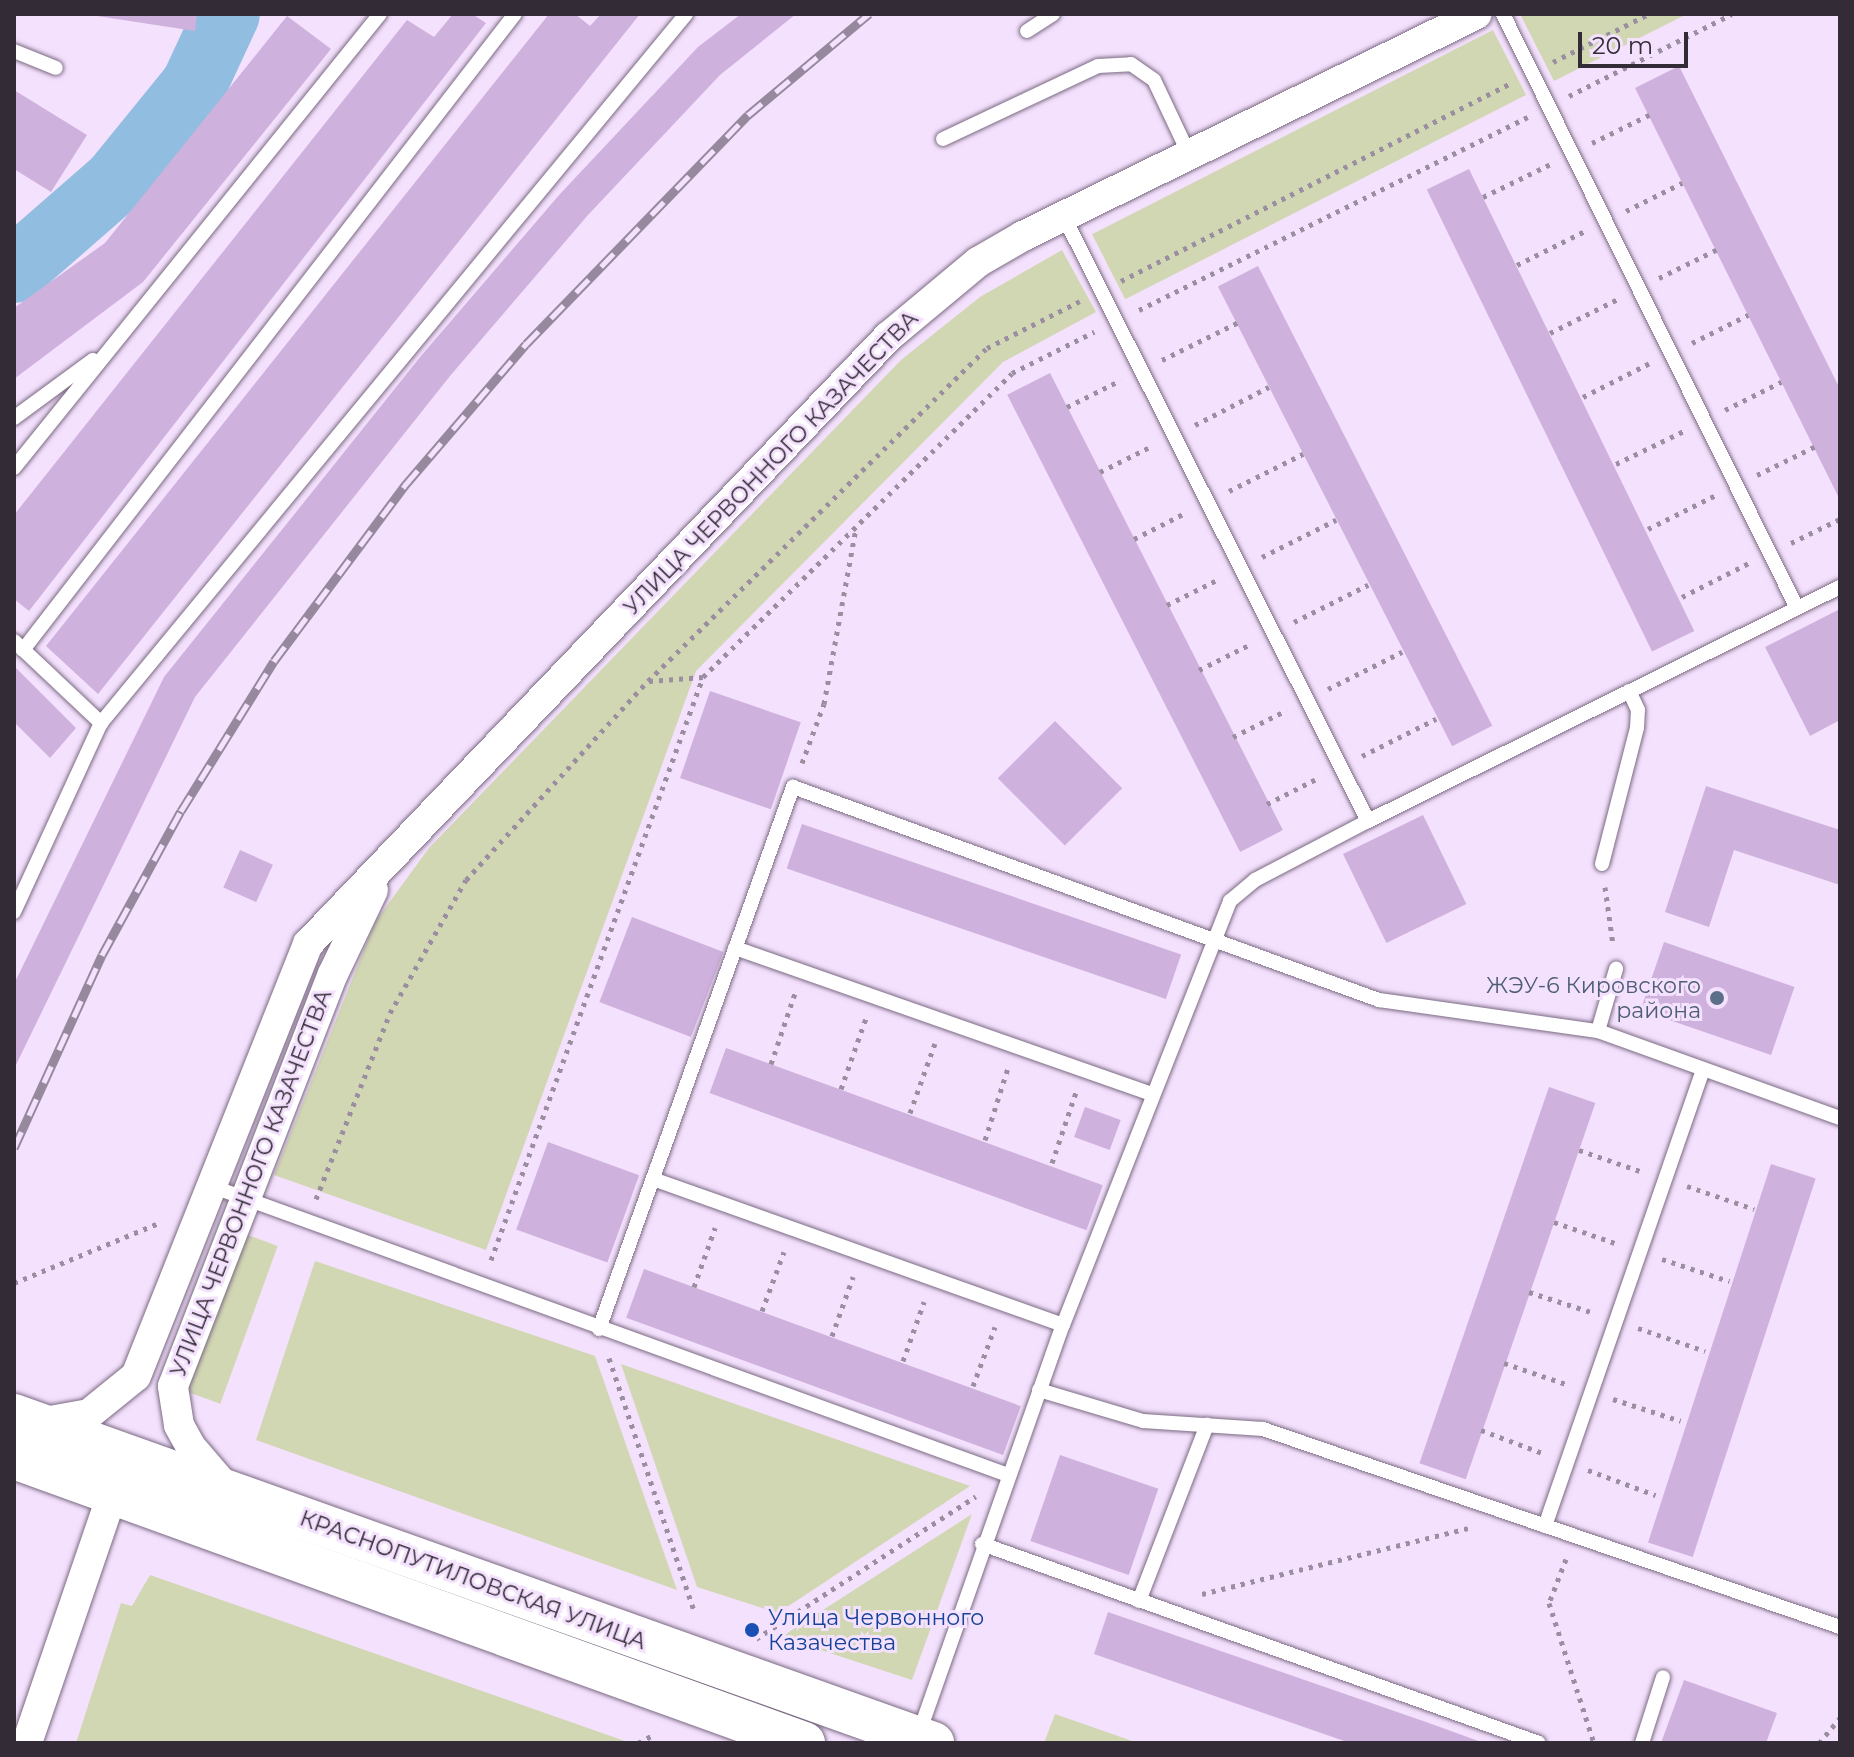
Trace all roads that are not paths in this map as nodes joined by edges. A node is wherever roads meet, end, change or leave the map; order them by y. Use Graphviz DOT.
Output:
graph roads {
  1 [pos="380,14"];
  2 [pos="515,14"];
  3 [pos="686,14"];
  4 [pos="1053,14"];
  5 [pos="1477,14"];
  6 [pos="1503,14"];
  7 [pos="1027,31"];
  8 [pos="14,51"];
  9 [pos="56,68"];
  10 [pos="943,139"];
  11 [pos="1189,154"];
  12 [pos="1063,215"];
  13 [pos="109,348"];
  14 [pos="14,418"];
  15 [pos="14,468"];
  16 [pos="1840,587"];
  17 [pos="1797,608"];
  18 [pos="18,646"];
  19 [pos="1629,691"];
  20 [pos="101,723"];
  21 [pos="1368,821"];
  22 [pos="1602,864"];
  23 [pos="384,866"];
  24 [pos="14,912"];
  25 [pos="1210,941"];
  26 [pos="735,948"];
  27 [pos="1616,969"];
  28 [pos="1598,1031"];
  29 [pos="1703,1070"];
  30 [pos="1151,1094"];
  31 [pos="1840,1118"];
  32 [pos="653,1179"];
  33 [pos="209,1185"];
  34 [pos="242,1197"];
  35 [pos="1063,1325"];
  36 [pos="599,1329"];
  37 [pos="1039,1390"];
  38 [pos="26,1419"];
  39 [pos="1207,1425"];
  40 [pos="14,1458"];
  41 [pos="1008,1475"];
  42 [pos="231,1494"];
  43 [pos="111,1497"];
  44 [pos="1545,1526"];
  45 [pos="982,1544"];
  46 [pos="1139,1601"];
  47 [pos="1840,1627"];
  48 [pos="1663,1677"];
  49 [pos="925,1740"];
  50 [pos="27,1743"];
  51 [pos="804,1743"];
  52 [pos="1539,1743"];
  53 [pos="1642,1743"];
  1 -- 13 [label="lane"];
  2 -- 18 [label="lane"];
  3 -- 20 [label="lane"];
  4 -- 7 [label="lane"];
  5 -- 11 [label="street, УЛИЦА ЧЕРВОННОГО КАЗАЧЕСТВА"];
  6 -- 17 [label="lane"];
  8 -- 9 [label="lane"];
  10 -- 11 [label="lane"];
  11 -- 12 [label="street, УЛИЦА ЧЕРВОННОГО КАЗАЧЕСТВА"];
  12 -- 21 [label="lane"];
  12 -- 23 [label="street, УЛИЦА ЧЕРВОННОГО КАЗАЧЕСТВА"];
  13 -- 14 [label="lane"];
  13 -- 15 [label="lane"];
  16 -- 17 [label="lane"];
  17 -- 19 [label="lane"];
  18 -- 20 [label="lane"];
  19 -- 21 [label="lane"];
  19 -- 22 [label="lane"];
  20 -- 24 [label="lane"];
  21 -- 25 [label="lane"];
  23 -- 33 [label="street, УЛИЦА ЧЕРВОННОГО КАЗАЧЕСТВА"];
  23 -- 34 [label="street, УЛИЦА ЧЕРВОННОГО КАЗАЧЕСТВА"];
  25 -- 26 [label="lane"];
  25 -- 28 [label="lane"];
  25 -- 30 [label="lane"];
  26 -- 30 [label="lane"];
  26 -- 32 [label="lane"];
  27 -- 28 [label="lane"];
  28 -- 29 [label="lane"];
  29 -- 31 [label="lane"];
  29 -- 44 [label="lane"];
  30 -- 35 [label="lane"];
  32 -- 35 [label="lane"];
  32 -- 36 [label="lane"];
  33 -- 34 [label="lane"];
  33 -- 38 [label="street, УЛИЦА ЧЕРВОННОГО КАЗАЧЕСТВА"];
  34 -- 36 [label="lane"];
  34 -- 42 [label="street, УЛИЦА ЧЕРВОННОГО КАЗАЧЕСТВА"];
  35 -- 37 [label="lane"];
  36 -- 41 [label="lane"];
  37 -- 39 [label="lane"];
  37 -- 41 [label="lane"];
  38 -- 42 [label="main road, КРАСНОПУТИЛОВСКАЯ УЛИЦА"];
  39 -- 44 [label="lane"];
  39 -- 46 [label="lane"];
  40 -- 43 [label="main road, КРАСНОПУТИЛОВСКАЯ УЛИЦА"];
  41 -- 45 [label="lane"];
  42 -- 49 [label="main road, КРАСНОПУТИЛОВСКАЯ УЛИЦА"];
  43 -- 50 [label="street"];
  43 -- 51 [label="main road, КРАСНОПУТИЛОВСКАЯ УЛИЦА"];
  44 -- 47 [label="lane"];
  45 -- 46 [label="lane"];
  45 -- 49 [label="lane"];
  46 -- 52 [label="lane"];
  48 -- 53 [label="lane"];
}
